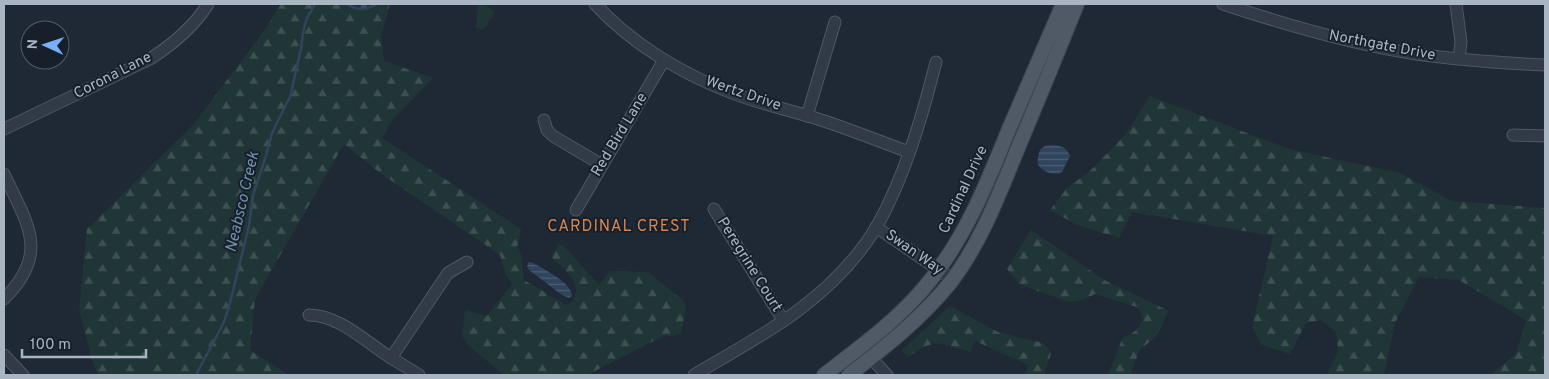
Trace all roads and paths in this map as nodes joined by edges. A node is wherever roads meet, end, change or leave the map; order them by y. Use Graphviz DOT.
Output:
graph roads {
  1 [pos="208,4"];
  2 [pos="595,4"];
  3 [pos="1062,4"];
  4 [pos="1078,4"];
  5 [pos="1223,4"];
  6 [pos="1456,4"];
  7 [pos="835,22"];
  8 [pos="664,60"];
  9 [pos="1459,60"];
  10 [pos="936,62"];
  11 [pos="1545,65"];
  12 [pos="807,116"];
  13 [pos="544,120"];
  14 [pos="4,129"];
  15 [pos="1513,135"];
  16 [pos="1545,136"];
  17 [pos="909,152"];
  18 [pos="602,165"];
  19 [pos="4,174"];
  20 [pos="714,209"];
  21 [pos="576,210"];
  22 [pos="876,227"];
  23 [pos="467,262"];
  24 [pos="938,270"];
  25 [pos="952,280"];
  26 [pos="4,299"];
  27 [pos="308,315"];
  28 [pos="783,320"];
  29 [pos="4,354"];
  30 [pos="391,358"];
  31 [pos="871,358"];
  32 [pos="23,375"];
  33 [pos="419,375"];
  34 [pos="694,375"];
  35 [pos="824,375"];
  36 [pos="849,375"];
  37 [pos="887,375"];
  1 -- 14 [label="street, Corona Lane"];
  2 -- 8 [label="street, Wertz Drive"];
  3 -- 24 [label="main road, Cardinal Drive"];
  4 -- 25 [label="main road"];
  5 -- 9 [label="street, Northgate Drive"];
  6 -- 9 [label="street"];
  7 -- 12 [label="street"];
  8 -- 12 [label="street, Wertz Drive"];
  8 -- 18 [label="street, Red Bird Lane"];
  9 -- 11 [label="street, Northgate Drive"];
  10 -- 17 [label="street"];
  12 -- 17 [label="street, Wertz Drive"];
  13 -- 18 [label="street"];
  15 -- 16 [label="street"];
  17 -- 22 [label="street"];
  18 -- 21 [label="street, Red Bird Lane"];
  19 -- 26 [label="street"];
  20 -- 28 [label="street, Peregrine Court"];
  22 -- 24 [label="street, Swan Way"];
  22 -- 28 [label="street"];
  23 -- 30 [label="street"];
  24 -- 25 [label="street, Swan Way"];
  24 -- 35 [label="main road, Cardinal Drive"];
  25 -- 31 [label="main road"];
  27 -- 30 [label="street"];
  28 -- 34 [label="street"];
  29 -- 32 [label="street"];
  30 -- 33 [label="street"];
  31 -- 36 [label="main road"];
  31 -- 37 [label="street"];
}
